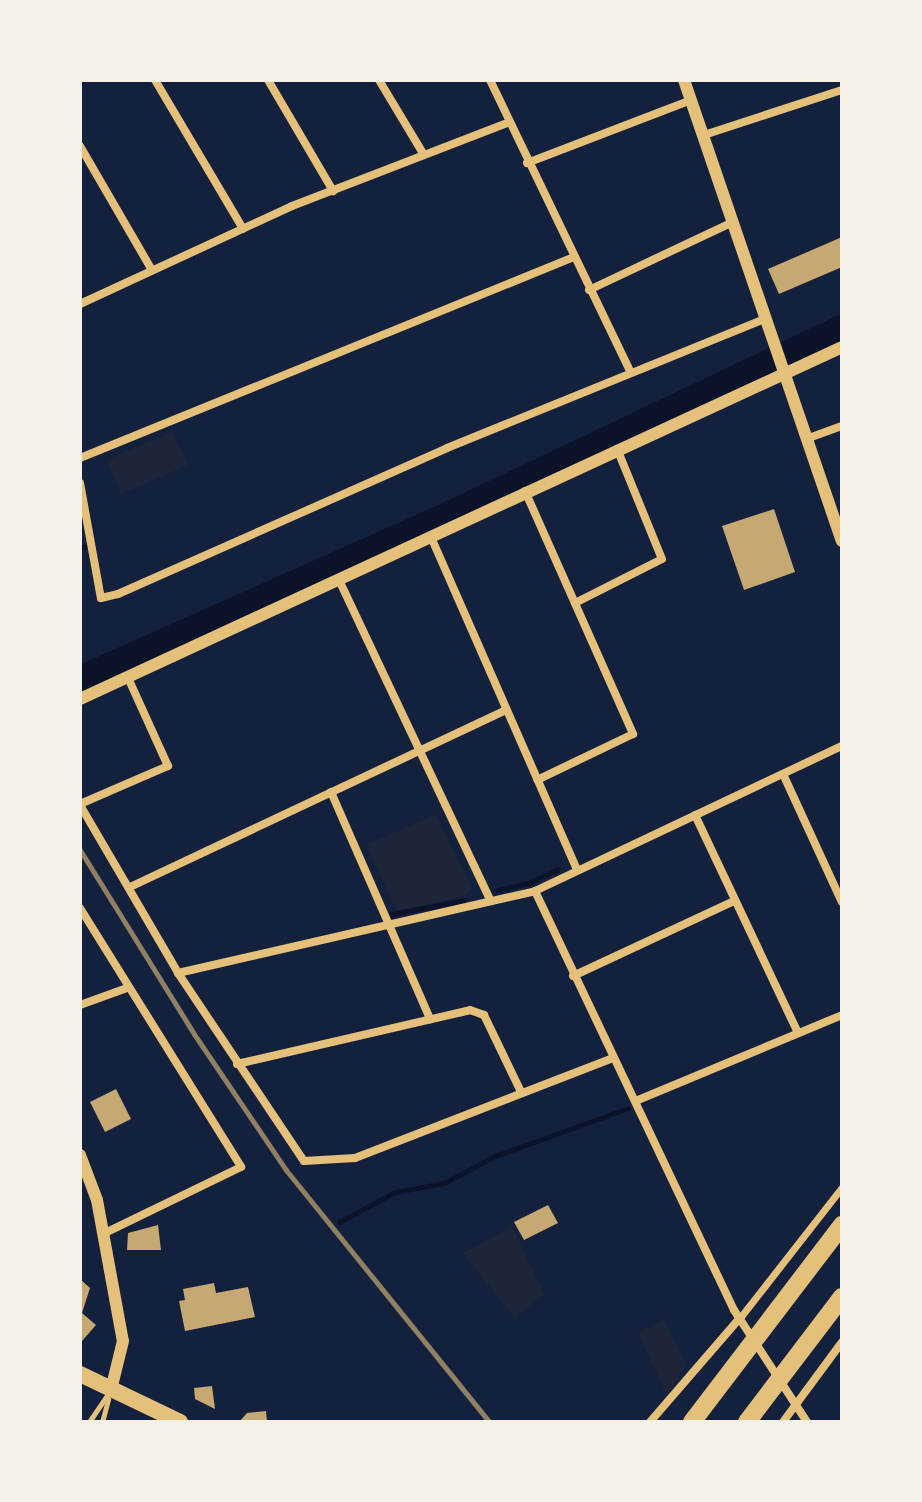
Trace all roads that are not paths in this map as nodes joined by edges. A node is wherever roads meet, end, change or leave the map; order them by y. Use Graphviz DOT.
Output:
graph roads {
  1 [pos="155,80"];
  2 [pos="268,80"];
  3 [pos="379,80"];
  4 [pos="490,80"];
  5 [pos="684,80"];
  6 [pos="842,90"];
  7 [pos="691,100"];
  8 [pos="507,123"];
  9 [pos="704,135"];
  10 [pos="80,146"];
  11 [pos="424,155"];
  12 [pos="527,163"];
  13 [pos="333,191"];
  14 [pos="733,222"];
  15 [pos="243,229"];
  16 [pos="574,257"];
  17 [pos="152,270"];
  18 [pos="589,290"];
  19 [pos="80,304"];
  20 [pos="765,319"];
  21 [pos="842,347"];
  22 [pos="780,365"];
  23 [pos="630,371"];
  24 [pos="842,426"];
  25 [pos="806,439"];
  26 [pos="617,449"];
  27 [pos="80,458"];
  28 [pos="80,483"];
  29 [pos="525,491"];
  30 [pos="838,513"];
  31 [pos="431,537"];
  32 [pos="842,541"];
  33 [pos="339,580"];
  34 [pos="575,603"];
  35 [pos="128,678"];
  36 [pos="80,699"];
  37 [pos="506,710"];
  38 [pos="842,746"];
  39 [pos="418,752"];
  40 [pos="783,774"];
  41 [pos="537,780"];
  42 [pos="331,792"];
  43 [pos="80,805"];
  44 [pos="695,815"];
  45 [pos="577,870"];
  46 [pos="130,887"];
  47 [pos="535,891"];
  48 [pos="491,901"];
  49 [pos="734,901"];
  50 [pos="842,902"];
  51 [pos="80,908"];
  52 [pos="391,925"];
  53 [pos="178,973"];
  54 [pos="573,976"];
  55 [pos="127,988"];
  56 [pos="80,1005"];
  57 [pos="842,1015"];
  58 [pos="430,1019"];
  59 [pos="798,1033"];
  60 [pos="610,1059"];
  61 [pos="237,1064"];
  62 [pos="521,1092"];
  63 [pos="638,1100"];
  64 [pos="80,1155"];
  65 [pos="842,1187"];
  66 [pos="842,1225"];
  67 [pos="105,1233"];
  68 [pos="842,1297"];
  69 [pos="739,1319"];
  70 [pos="840,1347"];
  71 [pos="80,1374"];
  72 [pos="111,1390"];
  73 [pos="795,1407"];
  74 [pos="654,1421"];
  75 [pos="89,1422"];
  76 [pos="102,1422"];
  77 [pos="180,1422"];
  78 [pos="692,1422"];
  79 [pos="747,1422"];
  80 [pos="783,1422"];
  81 [pos="807,1422"];
  1 -- 15 [label="street"];
  2 -- 13 [label="street"];
  3 -- 11 [label="street"];
  4 -- 8 [label="street"];
  5 -- 7 [label="street"];
  6 -- 9 [label="street"];
  7 -- 9 [label="street"];
  7 -- 12 [label="street"];
  8 -- 11 [label="street"];
  8 -- 12 [label="street"];
  9 -- 14 [label="street"];
  10 -- 17 [label="street"];
  11 -- 13 [label="street"];
  12 -- 16 [label="street"];
  13 -- 15 [label="street"];
  14 -- 18 [label="street"];
  14 -- 20 [label="street"];
  15 -- 17 [label="street"];
  16 -- 18 [label="street"];
  16 -- 27 [label="street"];
  17 -- 19 [label="street"];
  18 -- 23 [label="street"];
  20 -- 22 [label="street"];
  20 -- 23 [label="street"];
  21 -- 22 [label="street"];
  22 -- 25 [label="street"];
  22 -- 26 [label="street"];
  23 -- 28 [label="street"];
  24 -- 25 [label="street"];
  25 -- 30 [label="street"];
  26 -- 29 [label="street"];
  26 -- 34 [label="street"];
  29 -- 31 [label="street"];
  29 -- 34 [label="street"];
  30 -- 32 [label="street"];
  31 -- 33 [label="street"];
  31 -- 37 [label="street"];
  33 -- 35 [label="street"];
  33 -- 39 [label="street"];
  34 -- 41 [label="street"];
  35 -- 36 [label="street"];
  35 -- 43 [label="street"];
  37 -- 39 [label="street"];
  37 -- 41 [label="street"];
  38 -- 40 [label="street"];
  39 -- 42 [label="street"];
  39 -- 48 [label="street"];
  40 -- 44 [label="street"];
  40 -- 50 [label="street"];
  41 -- 45 [label="street"];
  42 -- 46 [label="street"];
  42 -- 52 [label="street"];
  43 -- 46 [label="street"];
  44 -- 45 [label="street"];
  44 -- 49 [label="street"];
  45 -- 47 [label="street"];
  46 -- 53 [label="street"];
  47 -- 48 [label="street"];
  47 -- 54 [label="street"];
  48 -- 52 [label="street"];
  49 -- 54 [label="street"];
  49 -- 59 [label="street"];
  51 -- 55 [label="street"];
  52 -- 53 [label="street"];
  52 -- 58 [label="street"];
  53 -- 61 [label="street"];
  54 -- 60 [label="street"];
  55 -- 56 [label="street"];
  55 -- 67 [label="street"];
  57 -- 59 [label="street"];
  58 -- 61 [label="street"];
  58 -- 62 [label="street"];
  59 -- 63 [label="street"];
  60 -- 62 [label="street"];
  60 -- 63 [label="street"];
  61 -- 62 [label="street"];
  63 -- 69 [label="street"];
  64 -- 67 [label="street"];
  65 -- 69 [label="street"];
  66 -- 78 [label="highway"];
  67 -- 72 [label="street"];
  68 -- 79 [label="highway"];
  69 -- 73 [label="street"];
  69 -- 74 [label="street"];
  70 -- 73 [label="street"];
  71 -- 72 [label="highway"];
  72 -- 75 [label="lane"];
  72 -- 76 [label="lane"];
  72 -- 77 [label="highway"];
  73 -- 80 [label="street"];
  73 -- 81 [label="street"];
}
